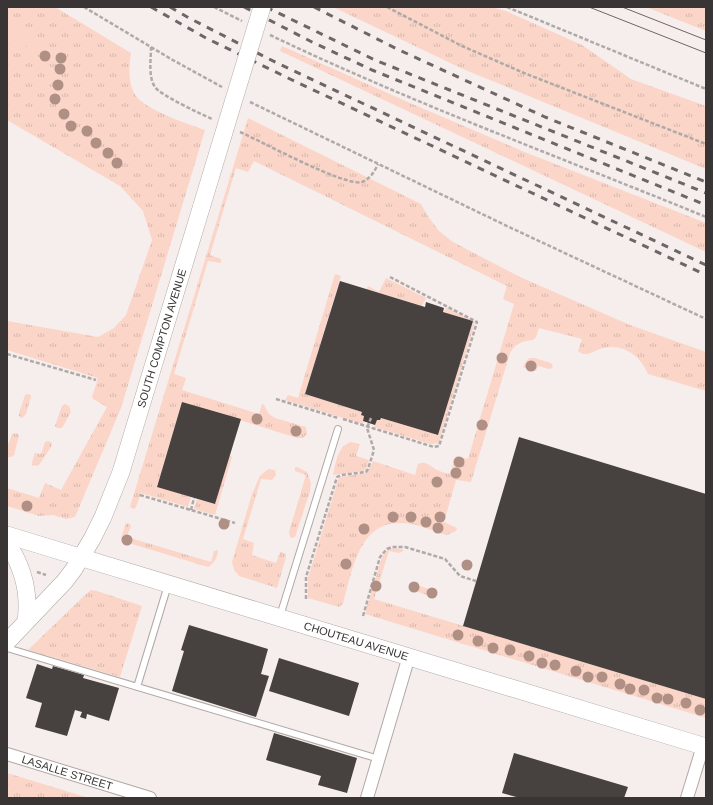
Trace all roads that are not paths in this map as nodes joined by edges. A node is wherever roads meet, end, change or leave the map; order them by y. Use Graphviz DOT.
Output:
graph roads {
  1 [pos="262,7"];
  2 [pos="338,429"];
  3 [pos="7,535"];
  4 [pos="7,543"];
  5 [pos="82,558"];
  6 [pos="169,584"];
  7 [pos="280,618"];
  8 [pos="26,621"];
  9 [pos="7,642"];
  10 [pos="7,648"];
  11 [pos="409,656"];
  12 [pos="137,687"];
  13 [pos="704,746"];
  14 [pos="7,754"];
  15 [pos="379,759"];
  16 [pos="150,798"];
  17 [pos="367,798"];
  18 [pos="687,798"];
  1 -- 5 [label="main road, SOUTH COMPTON AVENUE, bridge"];
  2 -- 7 [label="lane"];
  3 -- 5 [label="main road, CHOUTEAU AVENUE"];
  4 -- 8 [label="main road"];
  5 -- 6 [label="main road, CHOUTEAU AVENUE"];
  5 -- 8 [label="main road, SOUTH COMPTON AVENUE"];
  6 -- 7 [label="main road, CHOUTEAU AVENUE"];
  6 -- 12 [label="lane"];
  7 -- 11 [label="main road, CHOUTEAU AVENUE"];
  8 -- 9 [label="main road, SOUTH COMPTON AVENUE"];
  10 -- 12 [label="lane"];
  11 -- 13 [label="main road, CHOUTEAU AVENUE"];
  11 -- 15 [label="street"];
  12 -- 15 [label="lane"];
  13 -- 18 [label="street"];
  14 -- 16 [label="street, LASALLE STREET"];
  15 -- 17 [label="street"];
}
